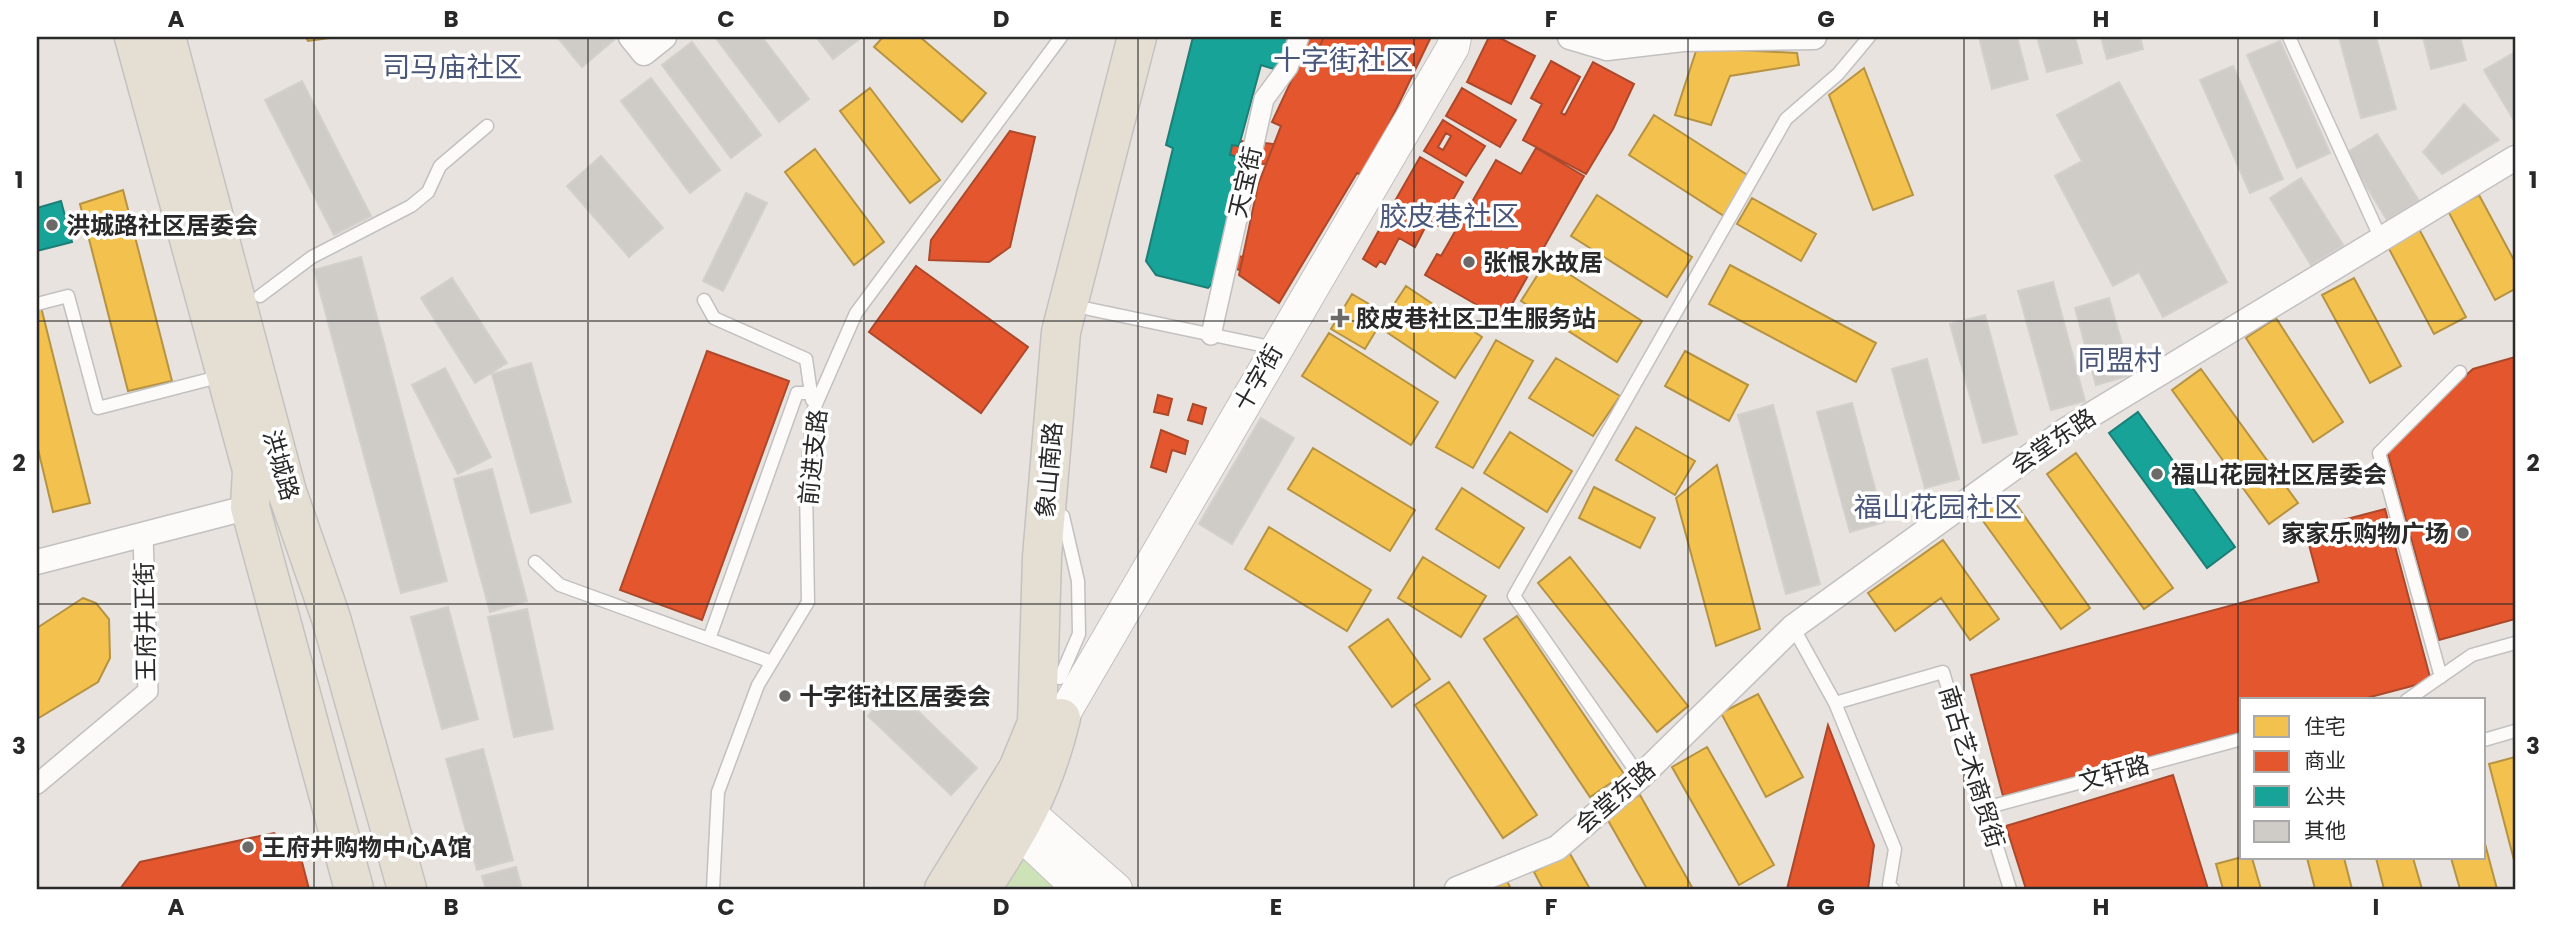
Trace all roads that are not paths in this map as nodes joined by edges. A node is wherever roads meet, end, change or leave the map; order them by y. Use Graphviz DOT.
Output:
graph roads {
  1 [pos="134,37"];
  2 [pos="166,37"];
  3 [pos="631,37"];
  4 [pos="664,37"];
  5 [pos="1061,37"];
  6 [pos="1137,37"];
  7 [pos="1155,37"];
  8 [pos="1299,37"];
  9 [pos="1455,37"];
  10 [pos="1570,37"];
  11 [pos="1814,37"];
  12 [pos="1869,37"];
  13 [pos="2289,37"];
  14 [pos="487,126"];
  15 [pos="2515,158"];
  16 [pos="2381,239"];
  17 [pos="260,296"];
  18 [pos="704,300"];
  19 [pos="37,304"];
  20 [pos="1089,309"];
  21 [pos="1211,335"];
  22 [pos="1275,348"];
  23 [pos="2460,372"];
  24 [pos="226,374"];
  25 [pos="811,393"];
  26 [pos="813,411"];
  27 [pos="250,507"];
  28 [pos="143,534"];
  29 [pos="37,562"];
  30 [pos="535,562"];
  31 [pos="1794,627"];
  32 [pos="709,639"];
  33 [pos="2515,643"];
  34 [pos="772,662"];
  35 [pos="2441,677"];
  36 [pos="2410,698"];
  37 [pos="1835,703"];
  38 [pos="1061,719"];
  39 [pos="2515,731"];
  40 [pos="2240,739"];
  41 [pos="2486,739"];
  42 [pos="1640,777"];
  43 [pos="37,784"];
  44 [pos="1985,808"];
  45 [pos="1010,812"];
  46 [pos="354,889"];
  47 [pos="407,889"];
  48 [pos="713,889"];
  49 [pos="944,889"];
  50 [pos="981,889"];
  51 [pos="1079,889"];
  52 [pos="1116,889"];
  53 [pos="1457,889"];
  54 [pos="1893,889"];
  55 [pos="2010,889"];
  1 -- 24 [label="main road, 洪城路"];
  2 -- 47 [label="main road, 洪城路"];
  3 -- 4 [label="street"];
  5 -- 26 [label="lane, 前进支路"];
  6 -- 45 [label="main road, 象山南路"];
  7 -- 20 [label="main road, 象山南路"];
  8 -- 21 [label="street, 天宝街"];
  9 -- 22 [label="street, 十字街"];
  10 -- 11 [label="street"];
  12 -- 42 [label="lane"];
  13 -- 16 [label="lane"];
  14 -- 17 [label="lane"];
  15 -- 16 [label="street, 会堂东路"];
  16 -- 31 [label="street, 会堂东路"];
  18 -- 25 [label="lane"];
  19 -- 24 [label="lane"];
  20 -- 21 [label="lane"];
  20 -- 38 [label="main road, 象山南路"];
  21 -- 22 [label="lane"];
  22 -- 38 [label="street, 十字街"];
  23 -- 35 [label="lane"];
  24 -- 27 [label="main road, 洪城路"];
  25 -- 26 [label="lane"];
  25 -- 32 [label="lane"];
  26 -- 34 [label="lane, 前进支路"];
  27 -- 28 [label="street"];
  27 -- 46 [label="main road, 洪城路"];
  28 -- 29 [label="street"];
  28 -- 43 [label="street, 王府井正街"];
  30 -- 32 [label="lane"];
  31 -- 37 [label="lane"];
  31 -- 42 [label="street, 会堂东路"];
  32 -- 34 [label="lane"];
  33 -- 35 [label="lane"];
  34 -- 48 [label="lane, 前进支路"];
  35 -- 36 [label="lane"];
  37 -- 44 [label="lane, 南古艺术商贸街"];
  37 -- 54 [label="lane"];
  38 -- 45 [label="main road, 象山南路"];
  39 -- 41 [label="lane"];
  40 -- 44 [label="lane, 文轩路"];
  42 -- 53 [label="street, 会堂东路"];
  44 -- 55 [label="lane, 南古艺术商贸街"];
  45 -- 49 [label="main road, 象山南路"];
  45 -- 50 [label="main road, 象山南路"];
  45 -- 51 [label="street"];
  45 -- 52 [label="street"];
}
